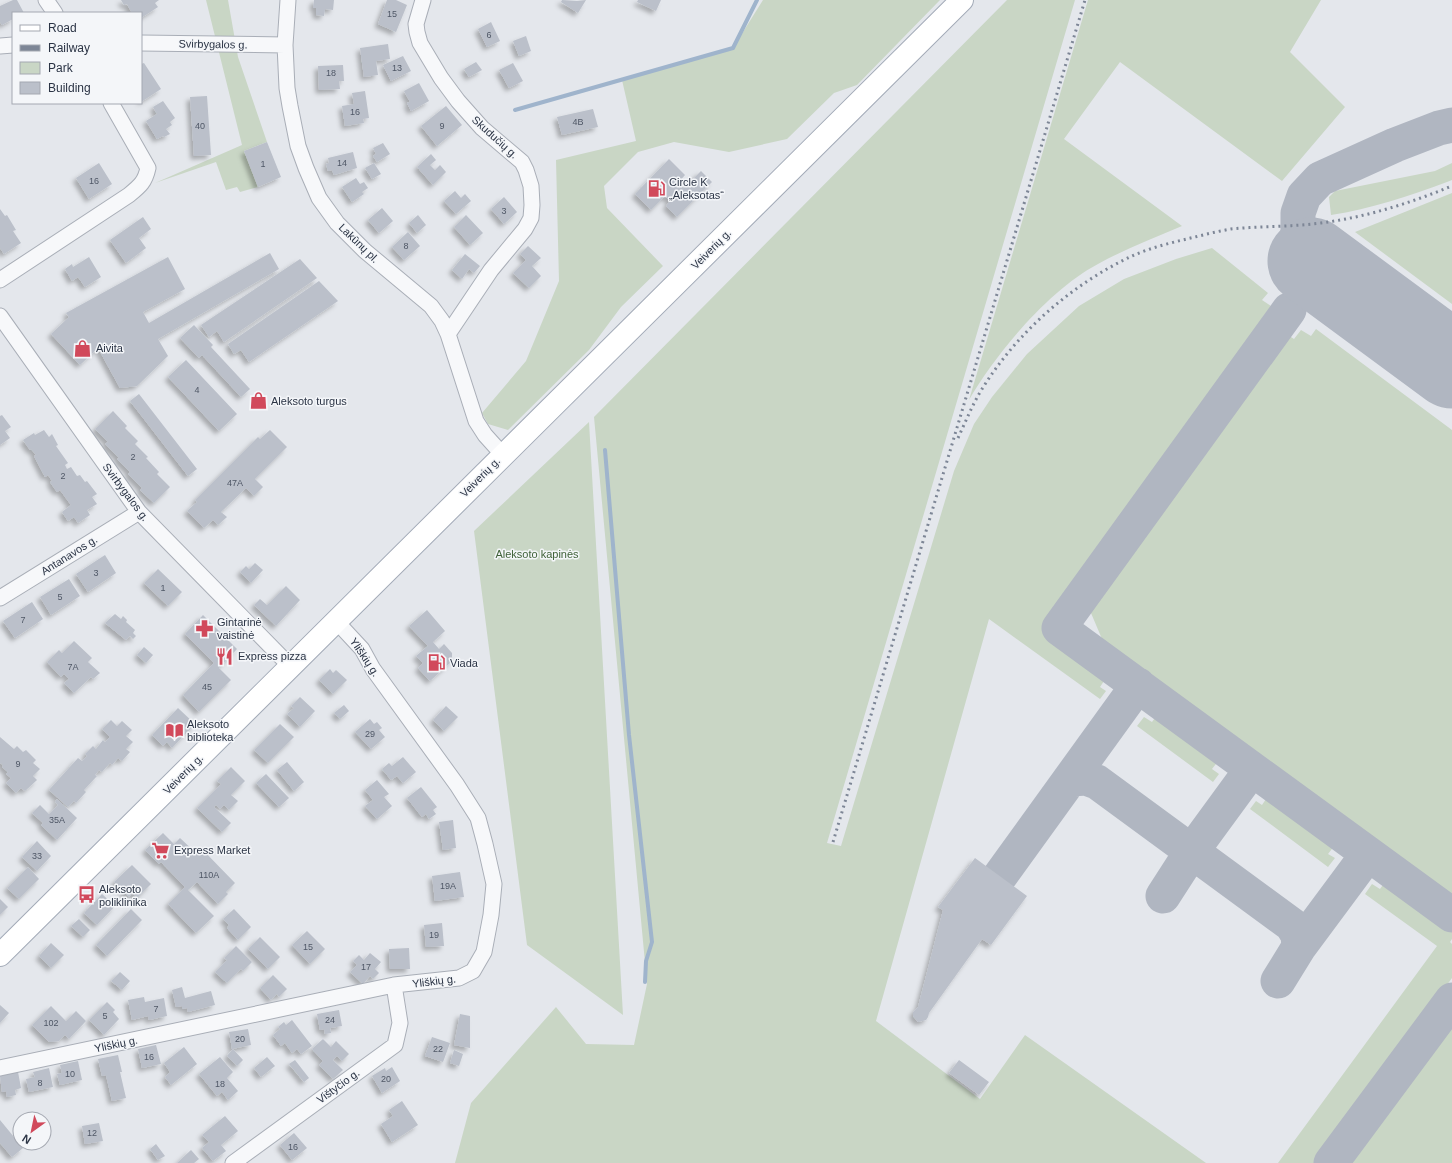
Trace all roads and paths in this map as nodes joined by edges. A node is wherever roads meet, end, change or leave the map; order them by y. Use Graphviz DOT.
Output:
graph roads {
  1 [pos="46,0"];
  2 [pos="288,0"];
  3 [pos="423,0"];
  4 [pos="962,0"];
  5 [pos="54,12"];
  6 [pos="142,43"];
  7 [pos="12,45"];
  8 [pos="285,45"];
  9 [pos="0,46"];
  10 [pos="112,104"];
  11 [pos="0,280"];
  12 [pos="0,316"];
  13 [pos="448,334"];
  14 [pos="503,455"];
  15 [pos="138,512"];
  16 [pos="0,598"];
  17 [pos="336,621"];
  18 [pos="291,666"];
  19 [pos="0,955"];
  20 [pos="394,986"];
  21 [pos="0,1068"];
  22 [pos="238,1162"];
  1 -- 5 [label="street"];
  2 -- 8 [label="street, Lakūnų pl."];
  3 -- 13 [label="street, Skudučių g."];
  4 -- 14 [label="main road, Veiverių g."];
  6 -- 8 [label="street, Svirbygalos g."];
  7 -- 9 [label="street"];
  8 -- 13 [label="street, Lakūnų pl."];
  10 -- 11 [label="street"];
  12 -- 15 [label="street, Svirbygalos g."];
  13 -- 14 [label="street, Lakūnų pl."];
  14 -- 17 [label="main road, Veiverių g."];
  15 -- 16 [label="street, Antanavos g."];
  15 -- 18 [label="street, Svirbygalos g."];
  17 -- 18 [label="main road, Veiverių g."];
  17 -- 20 [label="street, Yliškių g."];
  18 -- 19 [label="main road, Veiverių g."];
  20 -- 21 [label="street, Yliškių g."];
  20 -- 22 [label="street, Vištyčio g."];
}
